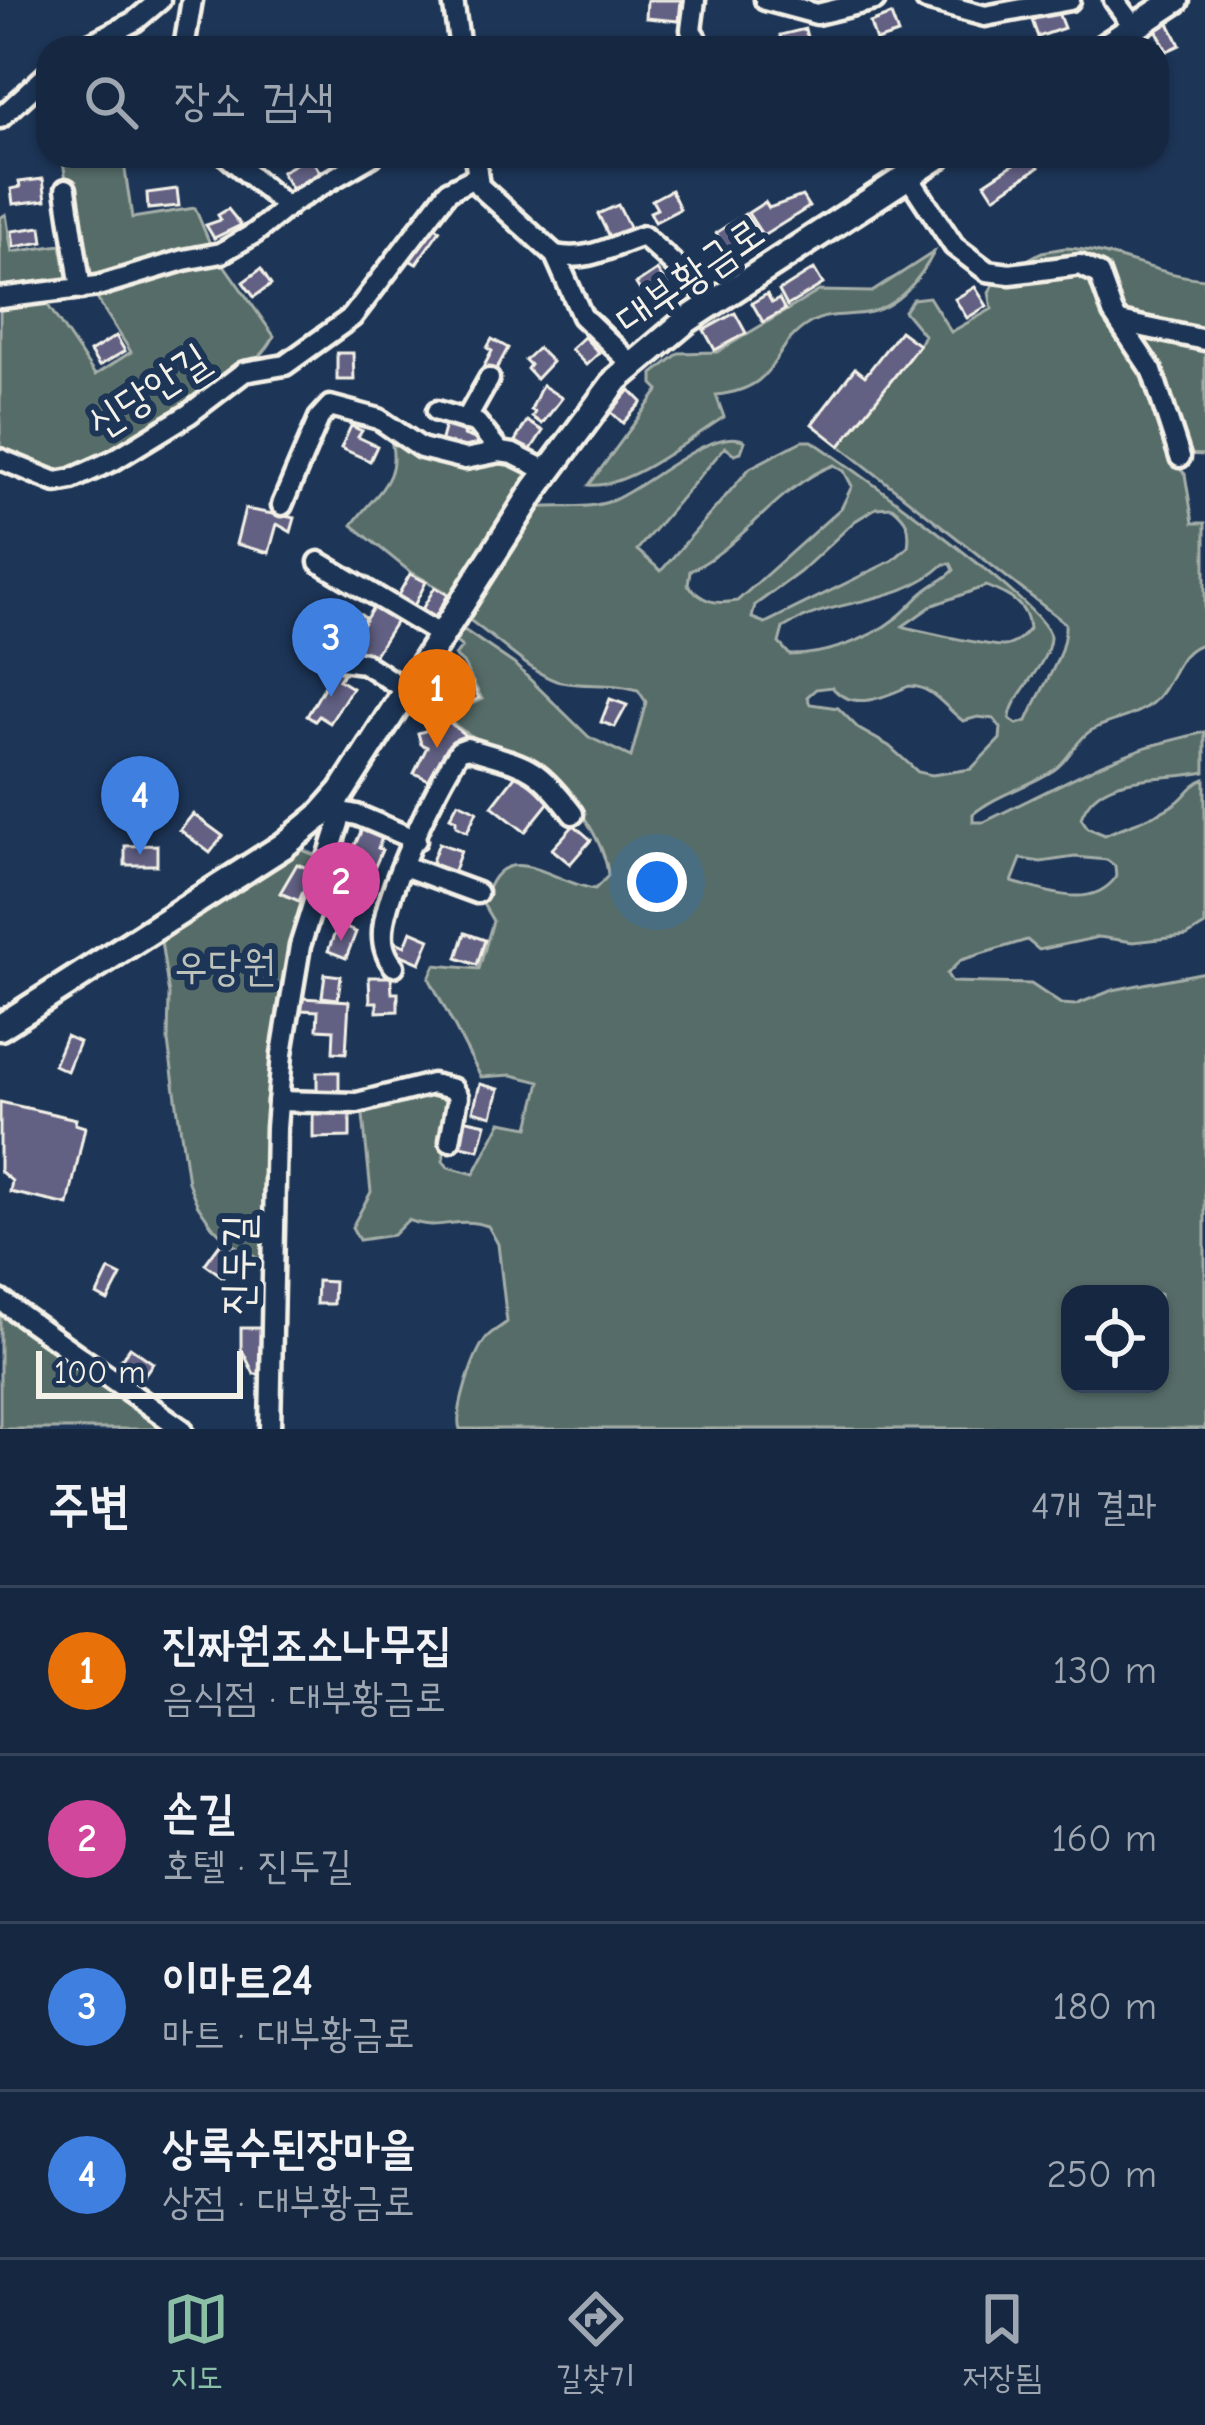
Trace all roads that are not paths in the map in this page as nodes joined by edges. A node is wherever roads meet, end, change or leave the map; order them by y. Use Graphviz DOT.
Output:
graph roads {
  1 [pos="160,0"];
  2 [pos="192,0"];
  3 [pos="453,0"];
  4 [pos="695,0"];
  5 [pos="765,0"];
  6 [pos="874,0"];
  7 [pos="926,0"];
  8 [pos="1070,0"];
  9 [pos="1114,0"];
  10 [pos="1176,0"];
  11 [pos="1134,27"];
  12 [pos="106,36"];
  13 [pos="186,36"];
  14 [pos="458,36"];
  15 [pos="695,36"];
  16 [pos="1121,36"];
  17 [pos="36,85"];
  18 [pos="0,118"];
  19 [pos="240,168"];
  20 [pos="352,168"];
  21 [pos="476,168"];
  22 [pos="920,168"];
  23 [pos="908,176"];
  24 [pos="476,177"];
  25 [pos="66,189"];
  26 [pos="287,207"];
  27 [pos="65,228"];
  28 [pos="555,255"];
  29 [pos="77,290"];
  30 [pos="0,298"];
  31 [pos="715,302"];
  32 [pos="1120,322"];
  33 [pos="1205,340"];
  34 [pos="632,364"];
  35 [pos="489,379"];
  36 [pos="437,411"];
  37 [pos="466,420"];
  38 [pos="500,452"];
  39 [pos="1180,457"];
  40 [pos="0,459"];
  41 [pos="547,471"];
  42 [pos="282,505"];
  43 [pos="319,562"];
  44 [pos="441,635"];
  45 [pos="333,650"];
  46 [pos="406,691"];
  47 [pos="335,807"];
  48 [pos="573,814"];
  49 [pos="416,840"];
  50 [pos="404,866"];
  51 [pos="477,893"];
  52 [pos="394,966"];
  53 [pos="0,1027"];
  54 [pos="278,1102"];
  55 [pos="450,1141"];
  56 [pos="0,1300"];
  57 [pos="182,1429"];
  58 [pos="270,1429"];
  1 -- 12 [label="street"];
  2 -- 13 [label="street"];
  3 -- 14 [label="street"];
  4 -- 15 [label="street"];
  5 -- 6 [label="street"];
  7 -- 8 [label="street"];
  9 -- 11 [label="street"];
  10 -- 11 [label="main road"];
  11 -- 16 [label="main road"];
  17 -- 18 [label="street"];
  19 -- 26 [label="street"];
  20 -- 26 [label="street"];
  21 -- 24 [label="street"];
  22 -- 23 [label="main road, 대부황금로"];
  23 -- 31 [label="main road, 대부황금로"];
  23 -- 32 [label="street"];
  24 -- 28 [label="street"];
  24 -- 40 [label="street, 신당안길"];
  25 -- 29 [label="street"];
  26 -- 29 [label="street"];
  27 -- 29 [label="street"];
  28 -- 31 [label="street"];
  28 -- 34 [label="street"];
  29 -- 30 [label="street"];
  31 -- 34 [label="main road, 대부황금로"];
  32 -- 33 [label="street"];
  32 -- 39 [label="street"];
  34 -- 41 [label="main road, 대부황금로"];
  35 -- 37 [label="street"];
  36 -- 37 [label="street"];
  37 -- 38 [label="street"];
  38 -- 41 [label="street"];
  38 -- 42 [label="street"];
  41 -- 44 [label="main road, 대부황금로"];
  43 -- 44 [label="street"];
  44 -- 46 [label="main road, 대부황금로"];
  45 -- 46 [label="street"];
  46 -- 47 [label="main road, 대부황금로"];
  47 -- 49 [label="street"];
  47 -- 53 [label="main road, 대부황금로"];
  47 -- 54 [label="street, 진두길"];
  48 -- 49 [label="street"];
  49 -- 50 [label="street"];
  50 -- 51 [label="street"];
  50 -- 52 [label="street"];
  54 -- 55 [label="street"];
  54 -- 58 [label="street, 진두길"];
  56 -- 57 [label="street"];
}
